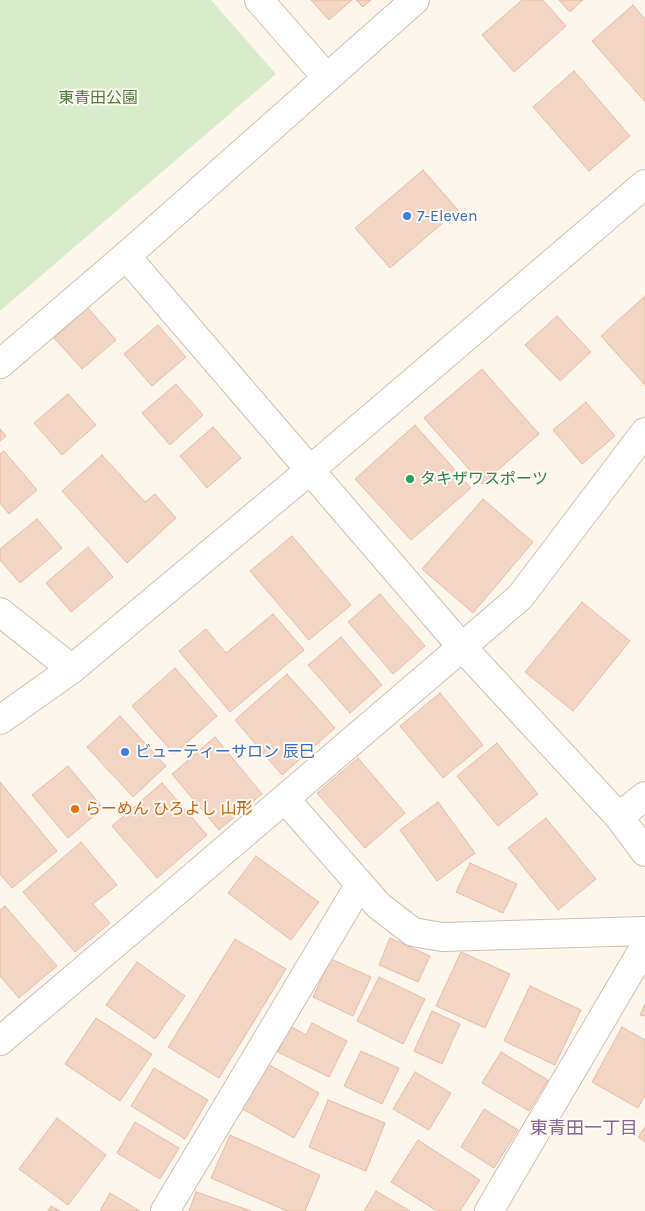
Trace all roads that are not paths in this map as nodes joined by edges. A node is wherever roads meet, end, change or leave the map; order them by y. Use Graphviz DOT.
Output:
graph roads {
  1 [pos="259,0"];
  2 [pos="415,0"];
  3 [pos="327,78"];
  4 [pos="645,184"];
  5 [pos="126,256"];
  6 [pos="0,364"];
  7 [pos="645,432"];
  8 [pos="310,470"];
  9 [pos="0,612"];
  10 [pos="462,647"];
  11 [pos="72,669"];
  12 [pos="0,720"];
  13 [pos="645,796"];
  14 [pos="285,799"];
  15 [pos="618,817"];
  16 [pos="645,852"];
  17 [pos="360,884"];
  18 [pos="645,930"];
  19 [pos="645,946"];
  20 [pos="0,1041"];
  21 [pos="165,1211"];
  22 [pos="489,1211"];
  1 -- 3 [label="street"];
  2 -- 3 [label="street"];
  3 -- 5 [label="street"];
  4 -- 8 [label="street"];
  5 -- 6 [label="street"];
  5 -- 8 [label="street"];
  7 -- 10 [label="street"];
  8 -- 10 [label="street"];
  8 -- 11 [label="street"];
  9 -- 11 [label="street"];
  10 -- 14 [label="street"];
  10 -- 15 [label="street"];
  11 -- 12 [label="street"];
  13 -- 15 [label="street"];
  14 -- 17 [label="street"];
  14 -- 20 [label="street"];
  15 -- 16 [label="street"];
  17 -- 18 [label="street"];
  17 -- 21 [label="street"];
  19 -- 22 [label="street"];
}
